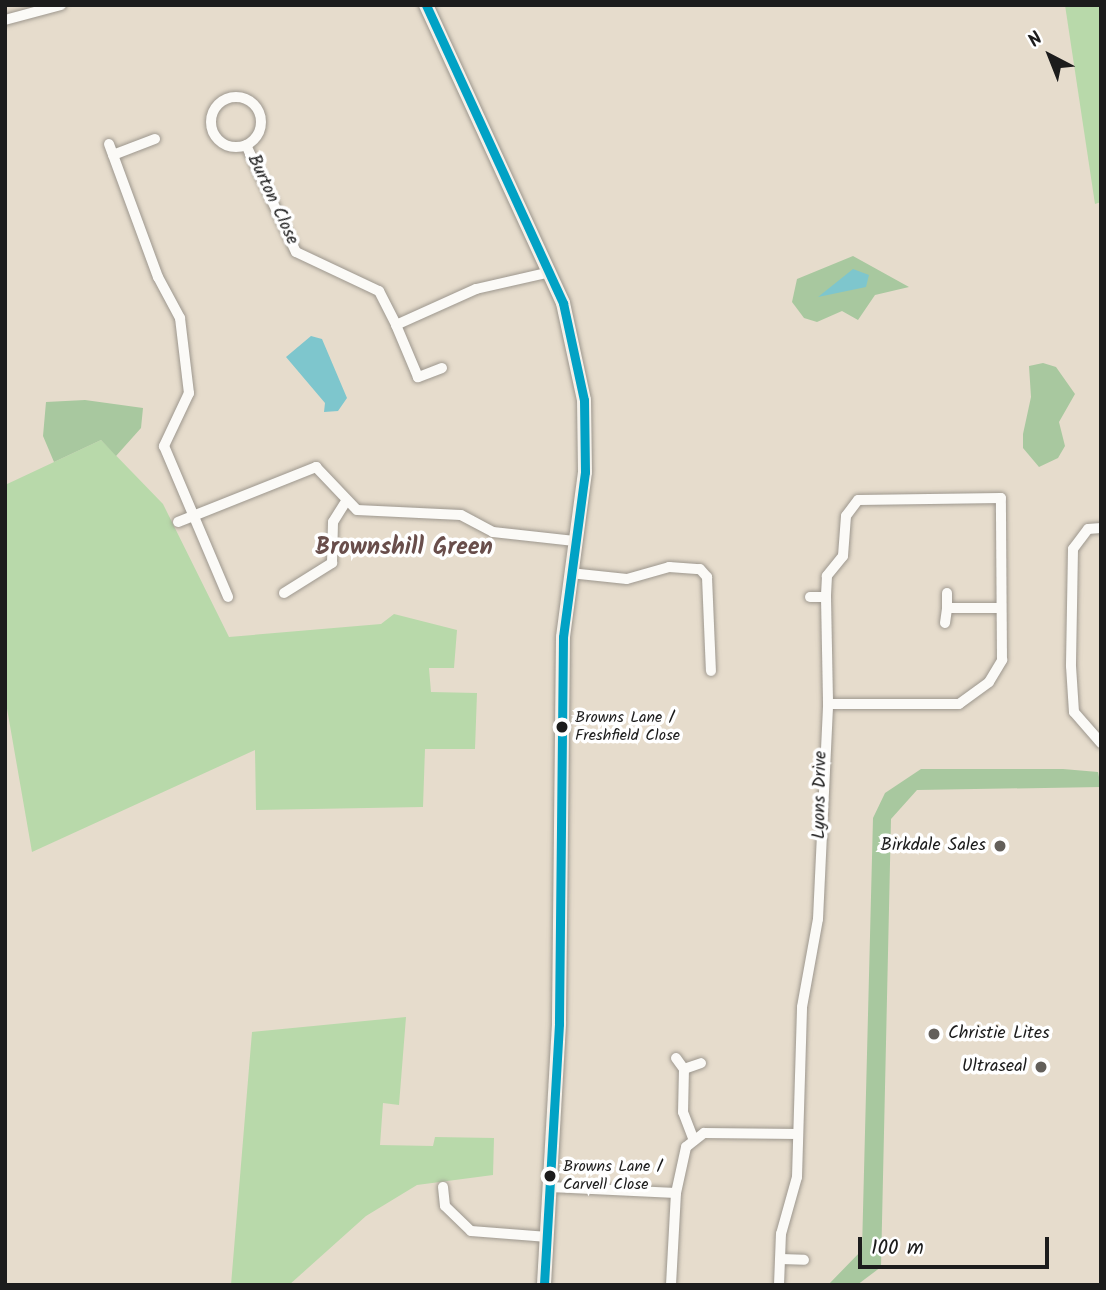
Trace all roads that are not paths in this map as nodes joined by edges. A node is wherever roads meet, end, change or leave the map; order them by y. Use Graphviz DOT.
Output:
graph roads {
  1 [pos="61,5"];
  2 [pos="426,5"];
  3 [pos="5,20"];
  4 [pos="155,139"];
  5 [pos="246,145"];
  6 [pos="550,272"];
  7 [pos="397,326"];
  8 [pos="442,368"];
  9 [pos="1014,497"];
  10 [pos="1001,498"];
  11 [pos="345,503"];
  12 [pos="195,515"];
  13 [pos="178,522"];
  14 [pos="1101,528"];
  15 [pos="575,541"];
  16 [pos="570,573"];
  17 [pos="284,593"];
  18 [pos="947,593"];
  19 [pos="228,597"];
  20 [pos="810,597"];
  21 [pos="826,597"];
  22 [pos="947,608"];
  23 [pos="1000,608"];
  24 [pos="945,623"];
  25 [pos="711,671"];
  26 [pos="828,704"];
  27 [pos="1101,743"];
  28 [pos="676,1058"];
  29 [pos="701,1062"];
  30 [pos="684,1069"];
  31 [pos="798,1134"];
  32 [pos="693,1138"];
  33 [pos="443,1186"];
  34 [pos="550,1187"];
  35 [pos="676,1193"];
  36 [pos="548,1237"];
  37 [pos="781,1259"];
  38 [pos="803,1261"];
  39 [pos="672,1278"];
  40 [pos="544,1285"];
  41 [pos="779,1285"];
  1 -- 3 [label="street"];
  2 -- 6 [label="street"];
  4 -- 12 [label="street"];
  5 -- 5 [label="street, Burton Close"];
  5 -- 7 [label="street, Burton Close"];
  6 -- 7 [label="street"];
  6 -- 15 [label="street"];
  7 -- 8 [label="street, Burton Close"];
  9 -- 10 [label="street"];
  10 -- 21 [label="street, Lyons Drive"];
  10 -- 23 [label="street"];
  11 -- 12 [label="street"];
  11 -- 15 [label="street"];
  11 -- 17 [label="street"];
  12 -- 13 [label="street"];
  12 -- 19 [label="street"];
  14 -- 27 [label="street"];
  15 -- 16 [label="street"];
  16 -- 25 [label="street"];
  16 -- 34 [label="street"];
  18 -- 22 [label="street"];
  20 -- 21 [label="street"];
  21 -- 26 [label="street, Lyons Drive"];
  22 -- 23 [label="street"];
  22 -- 24 [label="street"];
  23 -- 26 [label="street"];
  26 -- 31 [label="street, Lyons Drive"];
  28 -- 30 [label="street"];
  29 -- 30 [label="street"];
  30 -- 32 [label="street"];
  31 -- 32 [label="street"];
  31 -- 37 [label="street, Lyons Drive"];
  32 -- 35 [label="street"];
  33 -- 36 [label="street"];
  34 -- 35 [label="street"];
  34 -- 36 [label="street"];
  35 -- 39 [label="street"];
  36 -- 40 [label="street"];
  37 -- 38 [label="street"];
  37 -- 41 [label="street, Lyons Drive"];
}
